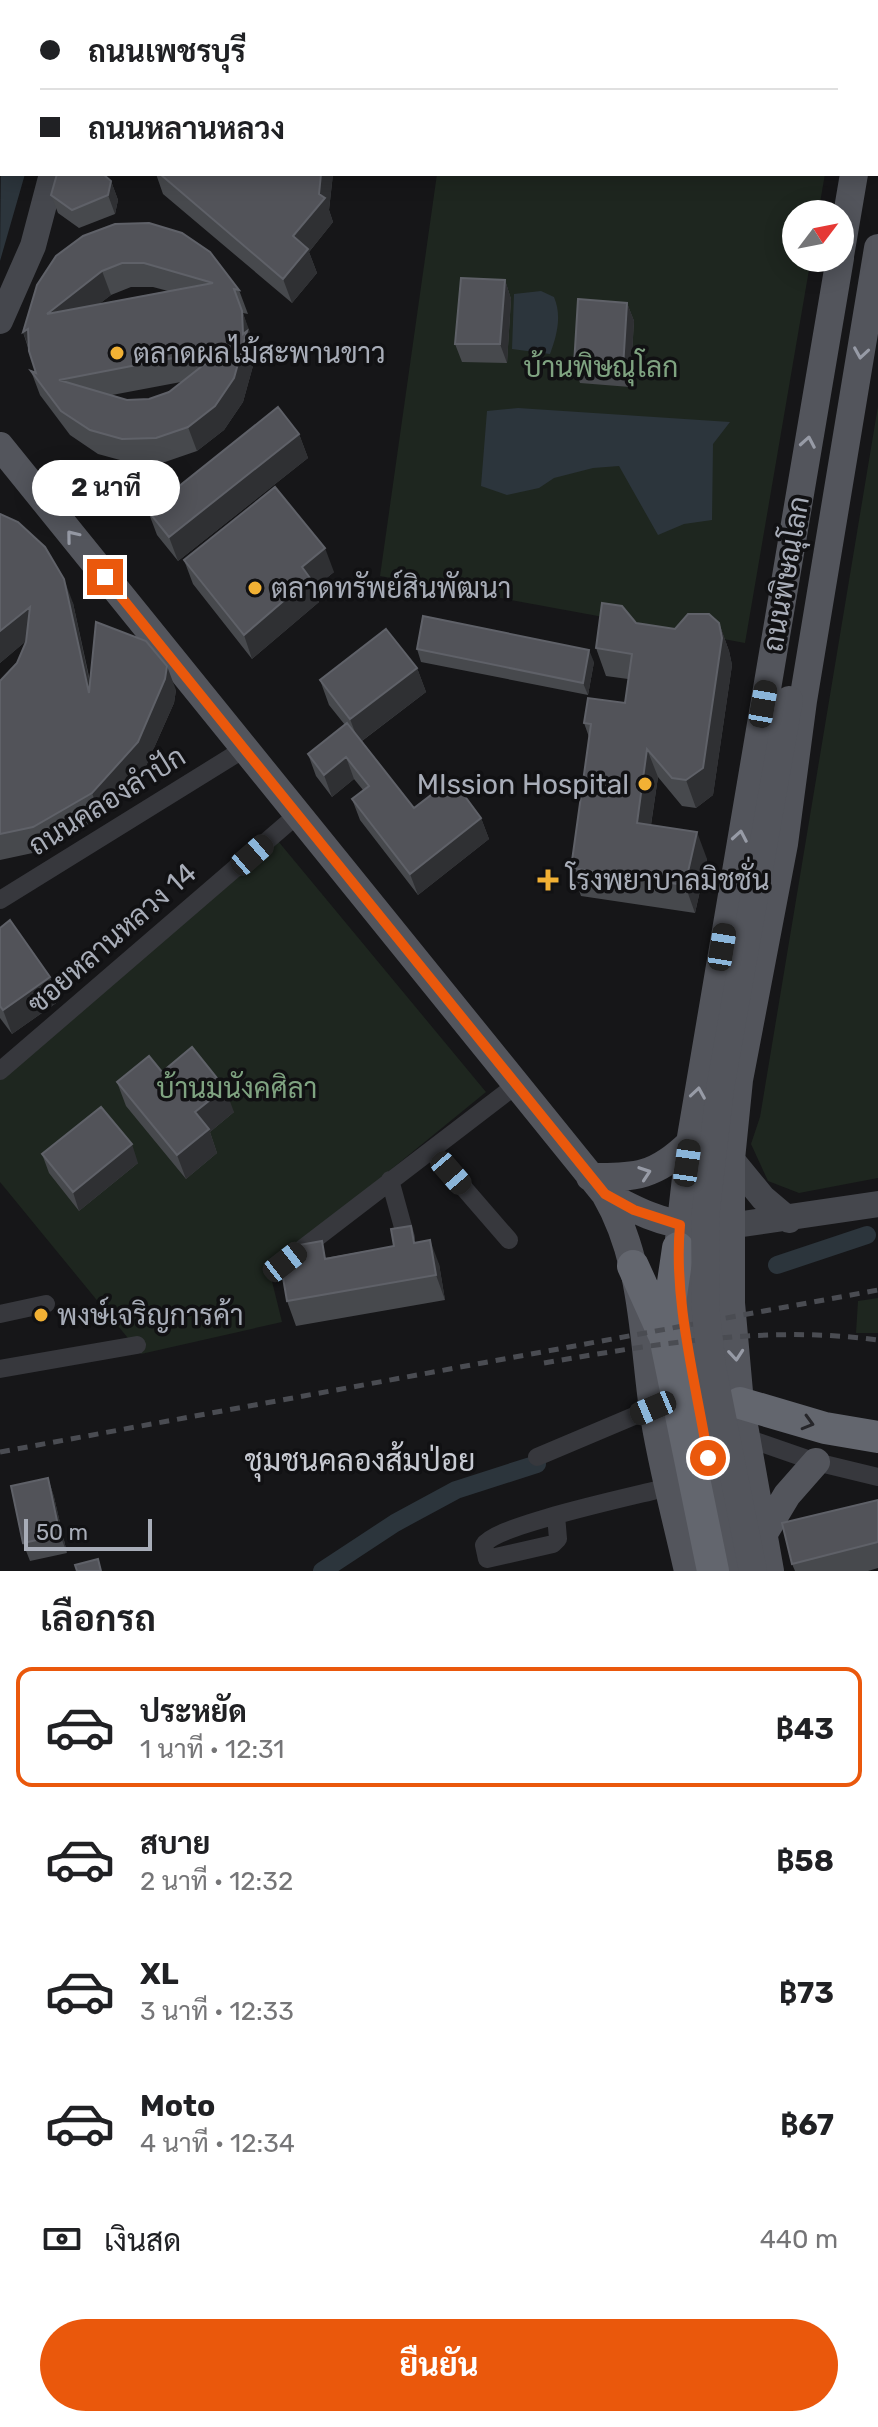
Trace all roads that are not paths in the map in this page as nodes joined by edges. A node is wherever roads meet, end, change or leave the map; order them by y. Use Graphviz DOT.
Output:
graph roads {
  1 [pos="51,176"];
  2 [pos="854,176"];
  3 [pos="850,200"];
  4 [pos="878,248"];
  5 [pos="837,272"];
  6 [pos="0,321"];
  7 [pos="0,446"];
  8 [pos="838,497"];
  9 [pos="244,749"];
  10 [pos="297,815"];
  11 [pos="0,900"];
  12 [pos="0,1071"];
  13 [pos="516,1085"];
  14 [pos="690,1143"];
  15 [pos="431,1150"];
  16 [pos="731,1159"];
  17 [pos="390,1180"];
  18 [pos="598,1186"];
  19 [pos="878,1204"];
  20 [pos="789,1220"];
  21 [pos="729,1226"];
  22 [pos="679,1236"];
  23 [pos="406,1238"];
  24 [pos="509,1240"];
  25 [pos="285,1262"];
  26 [pos="633,1266"];
  27 [pos="46,1304"];
  28 [pos="731,1305"];
  29 [pos="0,1314"];
  30 [pos="675,1327"];
  31 [pos="137,1345"];
  32 [pos="0,1369"];
  33 [pos="740,1403"];
  34 [pos="653,1408"];
  35 [pos="700,1411"];
  36 [pos="878,1437"];
  37 [pos="747,1438"];
  38 [pos="537,1457"];
  39 [pos="816,1462"];
  40 [pos="878,1477"];
  41 [pos="669,1487"];
  42 [pos="556,1515"];
  43 [pos="763,1535"];
  44 [pos="688,1571"];
  45 [pos="713,1571"];
  46 [pos="731,1571"];
  47 [pos="753,1571"];
  48 [pos="770,1571"];
  1 -- 6 [label="street"];
  2 -- 3 [label="main road, ถนนพิษณุโลก"];
  4 -- 8 [label="main road, ถนนพิษณุโลก, one-way"];
  14 -- 5 [label="main road, ถนนพิษณุโลก, one-way"];
  9 -- 7 [label="main road, one-way"];
  8 -- 16 [label="main road, ถนนพิษณุโลก"];
  8 -- 47 [label="main road, bridge"];
  9 -- 10 [label="main road"];
  9 -- 11 [label="street, ถนนคลองลำปัก"];
  10 -- 12 [label="street, ซอยหลานหลวง 14"];
  10 -- 13 [label="main road"];
  13 -- 15 [label="street"];
  13 -- 18 [label="main road"];
  18 -- 14 [label="main road, one-way"];
  14 -- 22 [label="main road, ถนนพิษณุโลก"];
  15 -- 17 [label="street"];
  15 -- 24 [label="street"];
  16 -- 20 [label="street"];
  16 -- 21 [label="main road, ถนนพิษณุโลก"];
  17 -- 23 [label="street"];
  17 -- 25 [label="street"];
  18 -- 22 [label="main road"];
  18 -- 26 [label="main road"];
  19 -- 20 [label="street"];
  20 -- 21 [label="street"];
  21 -- 22 [label="main road"];
  21 -- 28 [label="main road, ถนนพิษณุโลก"];
  22 -- 28 [label="main road"];
  22 -- 30 [label="highway"];
  26 -- 30 [label="highway"];
  26 -- 34 [label="main road"];
  27 -- 29 [label="street"];
  28 -- 33 [label="main road, ถนนพิษณุโลก, one-way"];
  30 -- 35 [label="main road"];
  30 -- 45 [label="highway"];
  31 -- 32 [label="street"];
  33 -- 35 [label="main road"];
  33 -- 36 [label="highway, one-way"];
  33 -- 37 [label="main road, ถนนพิษณุโลก"];
  34 -- 38 [label="street"];
  34 -- 41 [label="main road"];
  35 -- 46 [label="main road"];
  37 -- 39 [label="street"];
  37 -- 43 [label="main road, ถนนพิษณุโลก"];
  39 -- 40 [label="street"];
  39 -- 43 [label="main road"];
  41 -- 42 [label="street"];
  41 -- 44 [label="main road"];
  43 -- 48 [label="main road, ถนนพิษณุโลก"];
}
